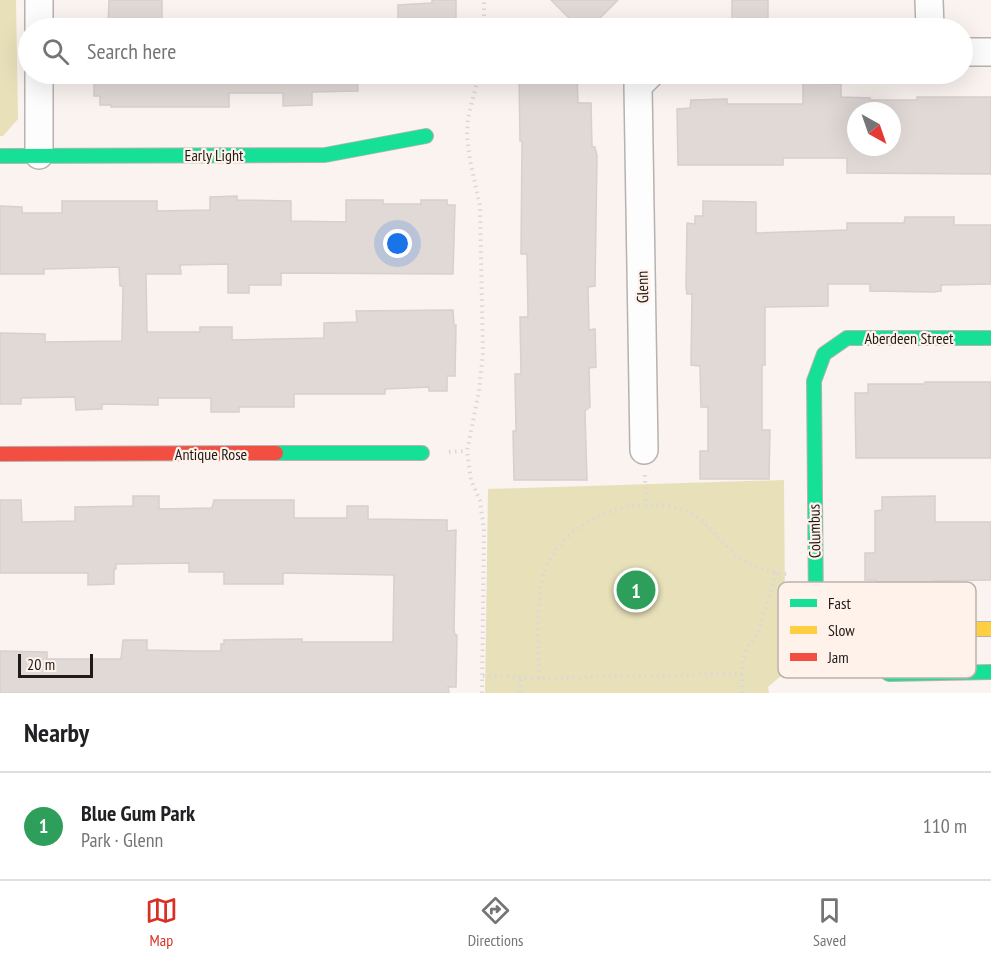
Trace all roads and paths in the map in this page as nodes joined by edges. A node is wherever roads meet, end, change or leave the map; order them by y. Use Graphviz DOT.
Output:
graph roads {
  1 [pos="39,0"];
  2 [pos="484,0"];
  3 [pos="929,0"];
  4 [pos="39,18"];
  5 [pos="484,18"];
  6 [pos="930,18"];
  7 [pos="973,52"];
  8 [pos="991,52"];
  9 [pos="39,84"];
  10 [pos="476,84"];
  11 [pos="640,84"];
  12 [pos="426,136"];
  13 [pos="461,136"];
  14 [pos="467,136"];
  15 [pos="39,155"];
  16 [pos="0,156"];
  17 [pos="991,338"];
  18 [pos="644,450"];
  19 [pos="422,453"];
  20 [pos="0,454"];
  21 [pos="814,487"];
  22 [pos="646,506"];
  23 [pos="776,572"];
  24 [pos="815,573"];
  25 [pos="815,582"];
  26 [pos="976,672"];
  27 [pos="991,672"];
  28 [pos="742,674"];
  29 [pos="483,676"];
  30 [pos="521,677"];
  31 [pos="539,678"];
  32 [pos="482,693"];
  33 [pos="520,693"];
  34 [pos="742,693"];
  1 -- 4 [label="street"];
  2 -- 5 [label="path"];
  3 -- 6 [label="street"];
  7 -- 8 [label="street"];
  9 -- 15 [label="street"];
  10 -- 14 [label="path"];
  11 -- 18 [label="street, Glenn"];
  12 -- 15 [label="street, Early Light"];
  13 -- 14 [label="path"];
  14 -- 29 [label="path"];
  15 -- 16 [label="street, Early Light"];
  17 -- 21 [label="street, Aberdeen Street"];
  18 -- 22 [label="path"];
  19 -- 20 [label="street, Antique Rose"];
  21 -- 24 [label="street, Columbus"];
  22 -- 23 [label="path"];
  22 -- 31 [label="path"];
  23 -- 24 [label="path"];
  23 -- 28 [label="path"];
  24 -- 25 [label="street, Columbus"];
  26 -- 27 [label="street, Columbus"];
  28 -- 31 [label="path"];
  28 -- 34 [label="path"];
  29 -- 30 [label="path"];
  29 -- 32 [label="path"];
  30 -- 31 [label="path"];
  30 -- 33 [label="path"];
}
